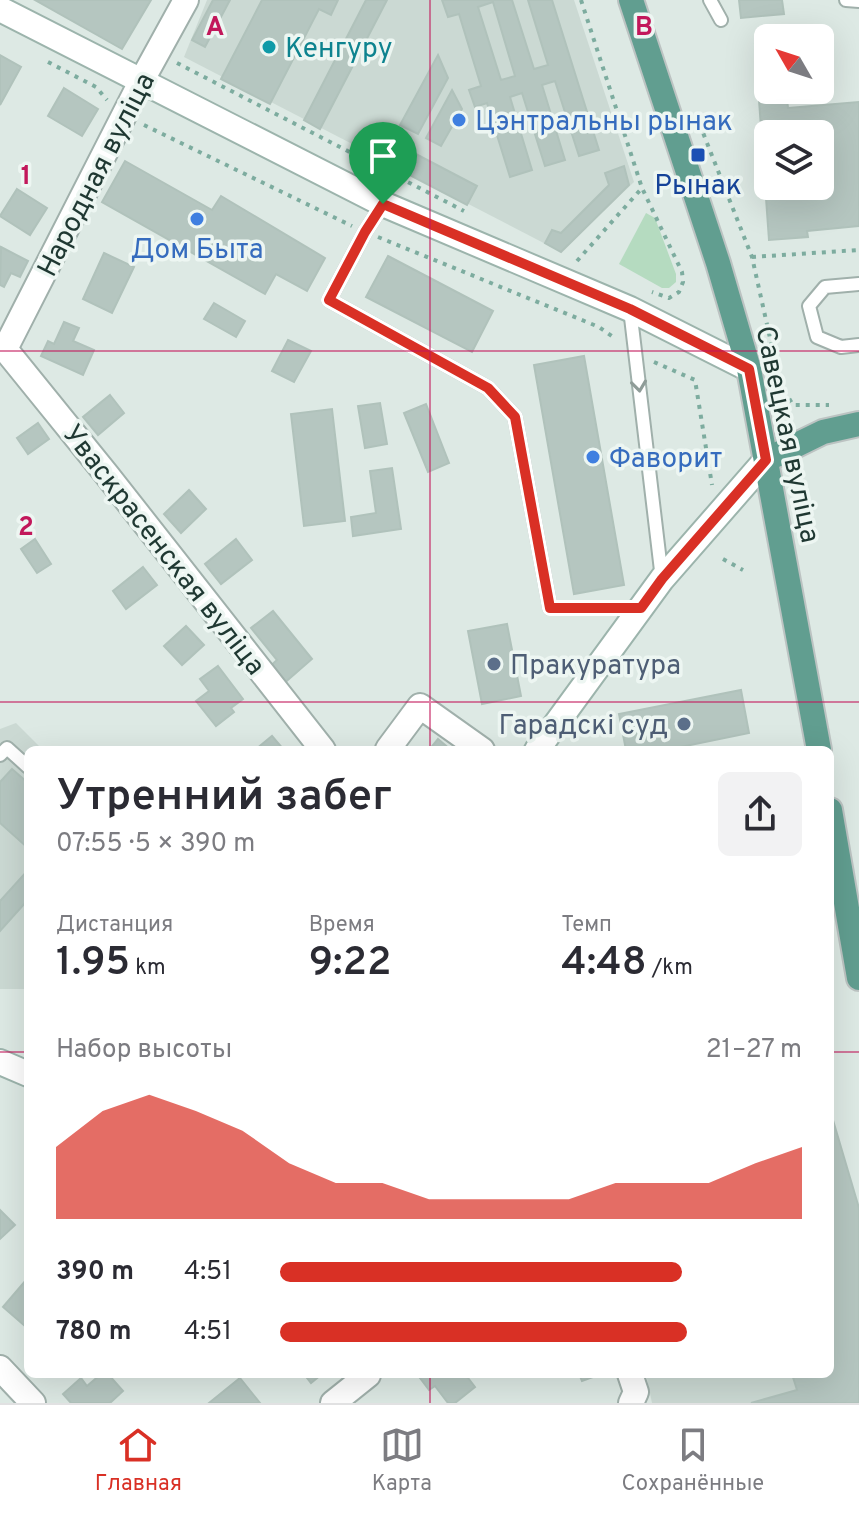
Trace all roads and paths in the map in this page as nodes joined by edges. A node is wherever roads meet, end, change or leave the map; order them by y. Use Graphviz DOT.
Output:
graph roads {
  1 [pos="186,0"];
  2 [pos="581,0"];
  3 [pos="631,0"];
  4 [pos="710,0"];
  5 [pos="846,0"];
  6 [pos="859,1"];
  7 [pos="0,9"];
  8 [pos="721,20"];
  9 [pos="157,53"];
  10 [pos="38,57"];
  11 [pos="142,80"];
  12 [pos="694,112"];
  13 [pos="124,115"];
  14 [pos="642,188"];
  15 [pos="383,204"];
  16 [pos="475,217"];
  17 [pos="365,232"];
  18 [pos="859,250"];
  19 [pos="752,257"];
  20 [pos="572,267"];
  21 [pos="859,284"];
  22 [pos="636,299"];
  23 [pos="2,342"];
  24 [pos="859,345"];
  25 [pos="635,353"];
  26 [pos="749,369"];
  27 [pos="832,405"];
  28 [pos="859,424"];
  29 [pos="766,460"];
  30 [pos="713,490"];
  31 [pos="723,559"];
  32 [pos="743,570"];
  33 [pos="662,579"];
  34 [pos="641,608"];
  35 [pos="320,746"];
  36 [pos="390,746"];
  37 [pos="476,746"];
  38 [pos="540,746"];
  39 [pos="818,746"];
  40 [pos="0,755"];
  41 [pos="24,763"];
  42 [pos="834,833"];
  43 [pos="859,978"];
  44 [pos="0,1062"];
  45 [pos="24,1072"];
  46 [pos="0,1368"];
  47 [pos="364,1378"];
  48 [pos="631,1378"];
  49 [pos="33,1403"];
  50 [pos="333,1403"];
  51 [pos="631,1403"];
  1 -- 9 [label="street, Народная вуліца"];
  2 -- 14 [label="path"];
  3 -- 26 [label="main road, Савецкая вуліца"];
  4 -- 8 [label="lane"];
  5 -- 6 [label="lane"];
  7 -- 11 [label="street"];
  9 -- 11 [label="street, Народная вуліца"];
  9 -- 16 [label="path"];
  10 -- 13 [label="path"];
  11 -- 13 [label="street, Народная вуліца"];
  11 -- 15 [label="street"];
  12 -- 19 [label="path"];
  13 -- 17 [label="path"];
  13 -- 23 [label="street, Народная вуліца"];
  14 -- 20 [label="path"];
  14 -- 22 [label="path"];
  15 -- 17 [label="lane"];
  15 -- 22 [label="street"];
  17 -- 25 [label="path"];
  17 -- 34 [label="lane"];
  18 -- 19 [label="path"];
  19 -- 27 [label="path"];
  21 -- 24 [label="lane"];
  22 -- 25 [label="lane"];
  22 -- 26 [label="street"];
  23 -- 35 [label="street, Уваскрасенская вуліца"];
  25 -- 30 [label="path"];
  25 -- 33 [label="lane, one-way"];
  26 -- 29 [label="main road, Савецкая вуліца"];
  28 -- 29 [label="main road"];
  29 -- 33 [label="street"];
  29 -- 39 [label="main road, Савецкая вуліца"];
  31 -- 32 [label="path"];
  33 -- 34 [label="street"];
  34 -- 38 [label="street"];
  36 -- 37 [label="street"];
  40 -- 41 [label="lane"];
  42 -- 43 [label="main road"];
  44 -- 45 [label="street"];
  46 -- 49 [label="street"];
  47 -- 50 [label="street"];
  48 -- 51 [label="street"];
}
